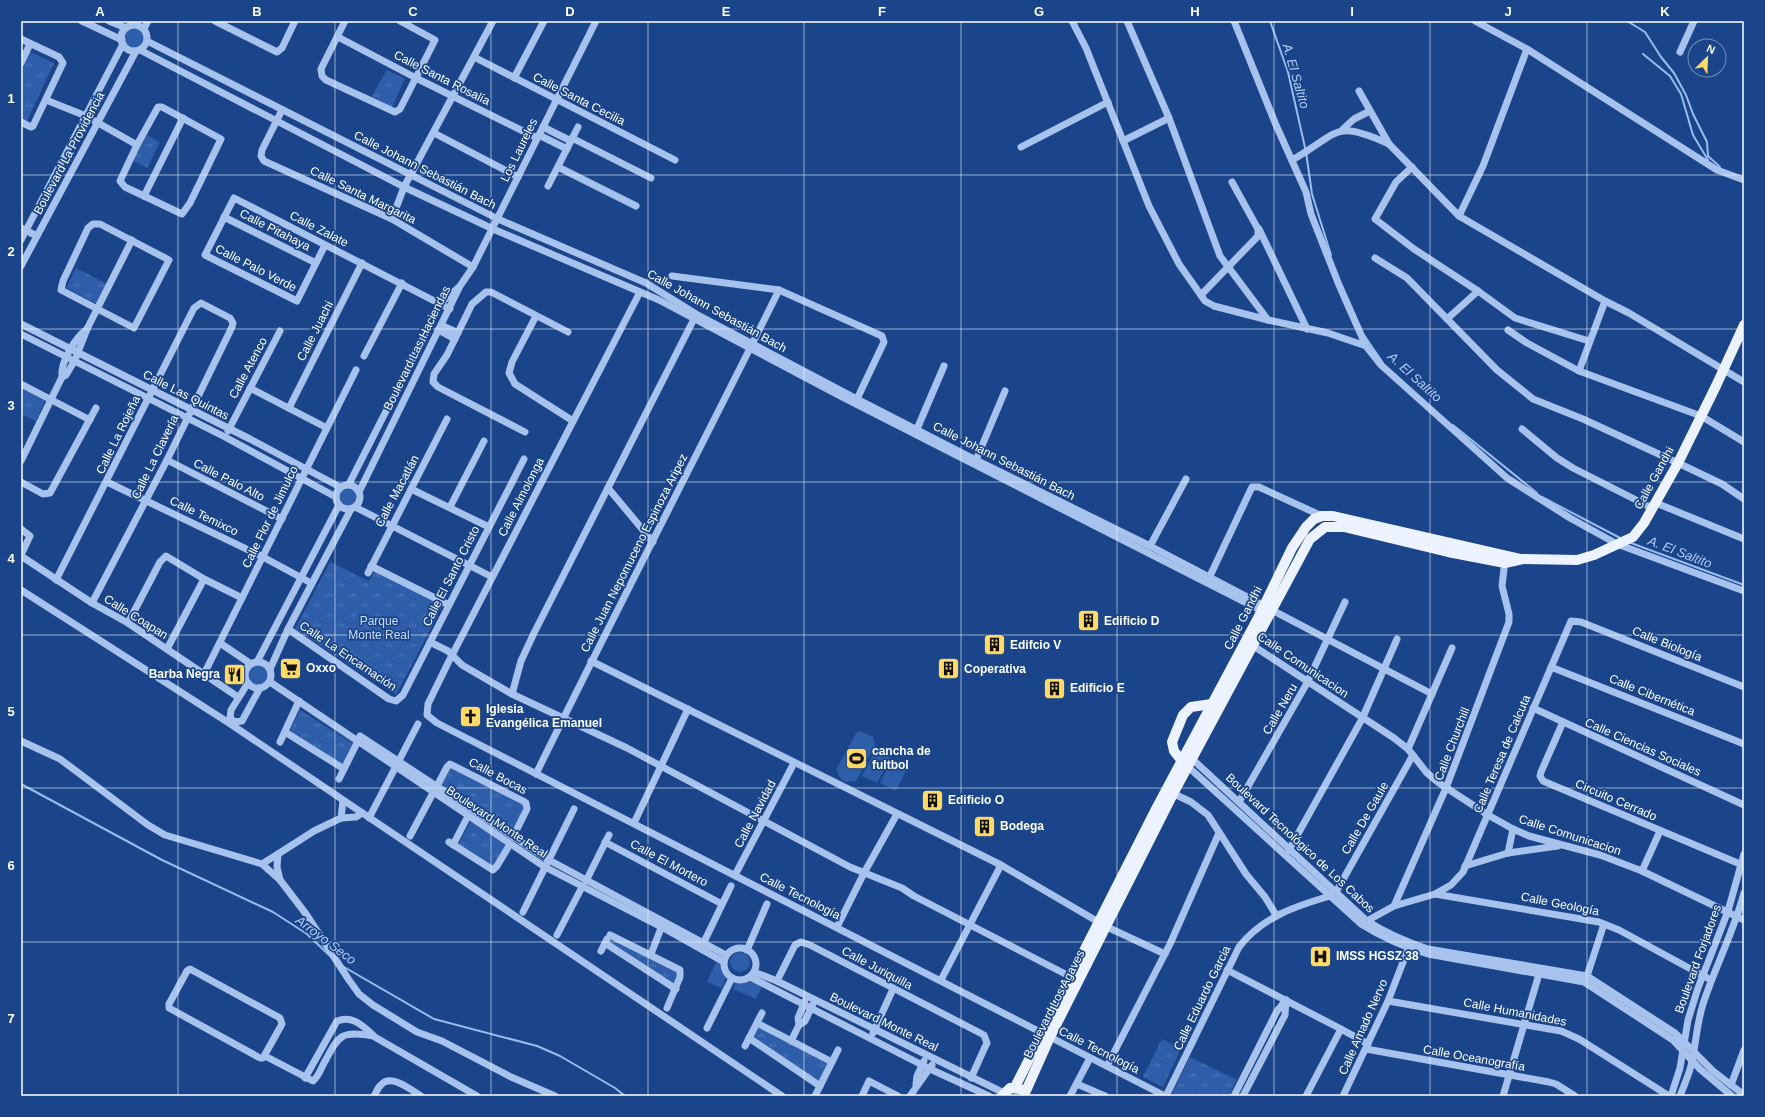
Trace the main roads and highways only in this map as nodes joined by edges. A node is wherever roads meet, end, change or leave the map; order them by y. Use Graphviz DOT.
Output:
graph roads {
  1 [pos="1743,329"];
  2 [pos="1505,558"];
  3 [pos="1266,609"];
  4 [pos="1249,643"];
  5 [pos="1212,704"];
  6 [pos="1186,760"];
  7 [pos="1103,924"];
  8 [pos="1046,1035"];
  9 [pos="1015,1087"];
  10 [pos="1026,1094"];
  11 [pos="1003,1095"];
  1 -- 2 [label="main road, Calle Gandhi"];
  2 -- 3 [label="main road, Calle Gandhi"];
  2 -- 3 [label="main road, Calle Gandhi"];
  3 -- 4 [label="main road, Calle Gandhi"];
  4 -- 5 [label="main road, Calle Gandhi"];
  4 -- 6 [label="main road, Calle Gandhi"];
  5 -- 6 [label="main road, Calle Gandhi"];
  5 -- 6 [label="main road"];
  6 -- 7 [label="main road, Calle Gandhi"];
  7 -- 8 [label="main road, Boulevard Los Agaves"];
  7 -- 8 [label="main road, Boulevard Los Agaves"];
  8 -- 9 [label="main road, Boulevard Los Agaves"];
  8 -- 10 [label="main road, Boulevard Los Agaves"];
  9 -- 10 [label="main road"];
  9 -- 11 [label="main road"];
}
